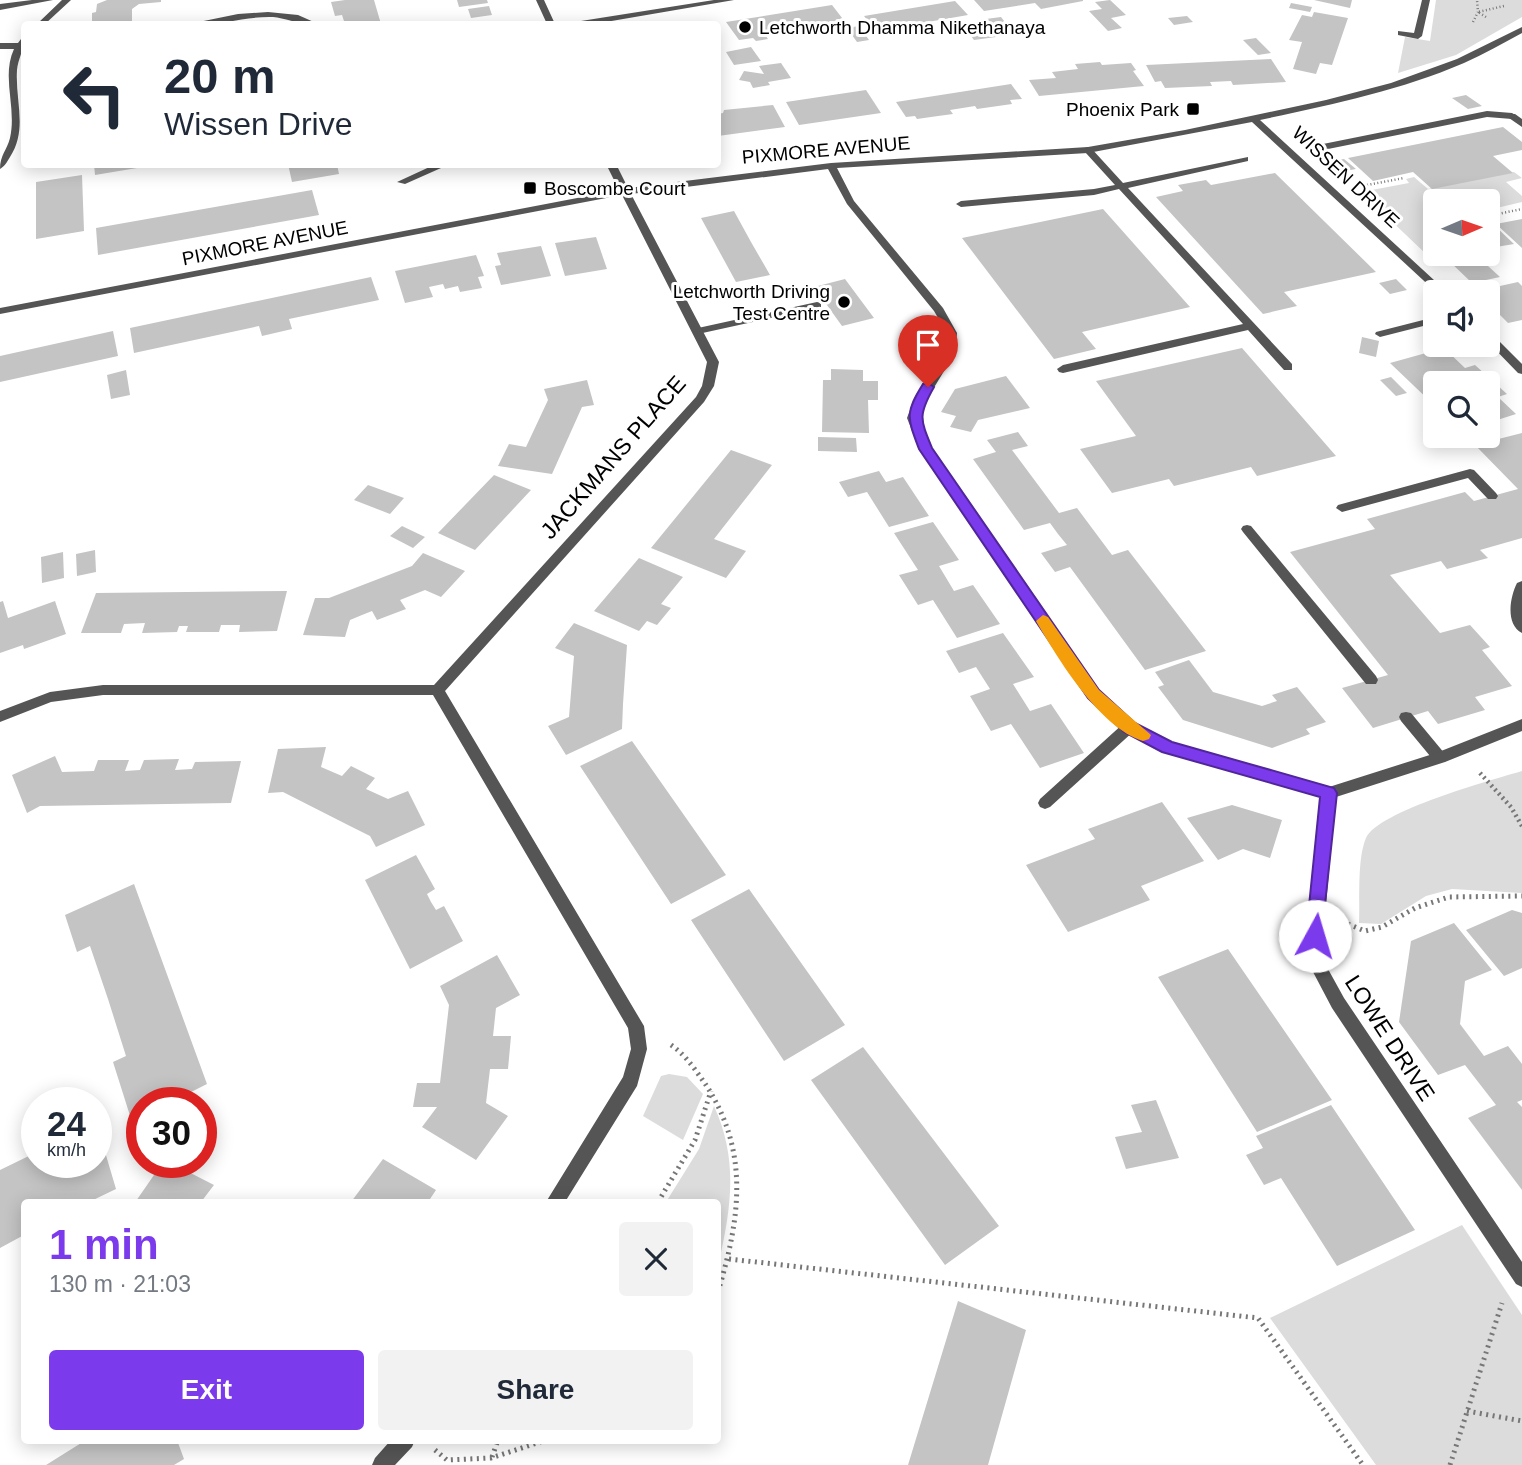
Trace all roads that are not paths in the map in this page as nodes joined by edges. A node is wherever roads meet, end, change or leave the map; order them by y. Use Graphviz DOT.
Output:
graph roads {
  1 [pos="49,0"];
  2 [pos="67,0"];
  3 [pos="540,0"];
  4 [pos="730,0"];
  5 [pos="1426,0"];
  6 [pos="0,7"];
  7 [pos="44,21"];
  8 [pos="217,21"];
  9 [pos="308,21"];
  10 [pos="550,21"];
  11 [pos="600,21"];
  12 [pos="1522,30"];
  13 [pos="1401,33"];
  14 [pos="21,43"];
  15 [pos="0,46"];
  16 [pos="21,46"];
  17 [pos="21,64"];
  18 [pos="14,65"];
  19 [pos="1254,118"];
  20 [pos="1522,124"];
  21 [pos="1324,147"];
  22 [pos="1088,150"];
  23 [pos="1245,159"];
  24 [pos="0,165"];
  25 [pos="831,166"];
  26 [pos="436,168"];
  27 [pos="613,168"];
  28 [pos="402,182"];
  29 [pos="1121,186"];
  30 [pos="624,192"];
  31 [pos="961,204"];
  32 [pos="1429,280"];
  33 [pos="817,305"];
  34 [pos="0,311"];
  35 [pos="1423,323"];
  36 [pos="1250,326"];
  37 [pos="698,331"];
  38 [pos="1380,334"];
  39 [pos="1500,348"];
  40 [pos="1287,367"];
  41 [pos="1063,369"];
  42 [pos="1522,370"];
  43 [pos="1492,496"];
  44 [pos="1342,508"];
  45 [pos="1247,529"];
  46 [pos="1522,586"];
  47 [pos="1522,628"];
  48 [pos="1371,680"];
  49 [pos="437,690"];
  50 [pos="0,717"];
  51 [pos="1406,717"];
  52 [pos="1522,725"];
  53 [pos="1129,727"];
  54 [pos="1440,758"];
  55 [pos="1328,793"];
  56 [pos="1045,803"];
  57 [pos="557,1199"];
  58 [pos="1518,1271"];
  59 [pos="401,1444"];
  60 [pos="382,1465"];
  1 -- 6 [label="street"];
  2 -- 7 [label="street"];
  3 -- 10 [label="street"];
  4 -- 11 [label="street"];
  5 -- 13 [label="street"];
  8 -- 9 [label="street"];
  12 -- 19 [label="street, PIXMORE AVENUE"];
  14 -- 15 [label="street"];
  16 -- 18 [label="street"];
  17 -- 18 [label="street"];
  18 -- 24 [label="street"];
  19 -- 22 [label="street, PIXMORE AVENUE"];
  19 -- 32 [label="street, WISSEN DRIVE"];
  20 -- 21 [label="street"];
  22 -- 25 [label="street, PIXMORE AVENUE"];
  22 -- 29 [label="street"];
  23 -- 29 [label="street"];
  25 -- 30 [label="street, PIXMORE AVENUE"];
  25 -- 53 [label="street"];
  26 -- 28 [label="street"];
  27 -- 30 [label="street, JACKMANS PLACE"];
  29 -- 31 [label="street"];
  29 -- 36 [label="street"];
  30 -- 34 [label="street, PIXMORE AVENUE"];
  30 -- 37 [label="street, JACKMANS PLACE"];
  33 -- 37 [label="street"];
  35 -- 38 [label="street"];
  36 -- 40 [label="street"];
  36 -- 41 [label="street"];
  37 -- 49 [label="street, JACKMANS PLACE"];
  39 -- 42 [label="street"];
  43 -- 44 [label="street"];
  45 -- 48 [label="street"];
  46 -- 47 [label="street"];
  49 -- 50 [label="street"];
  49 -- 57 [label="street"];
  51 -- 54 [label="street"];
  52 -- 54 [label="street"];
  53 -- 55 [label="street"];
  53 -- 56 [label="street"];
  54 -- 55 [label="street"];
  55 -- 58 [label="street, LOWE DRIVE"];
  59 -- 60 [label="street"];
}
